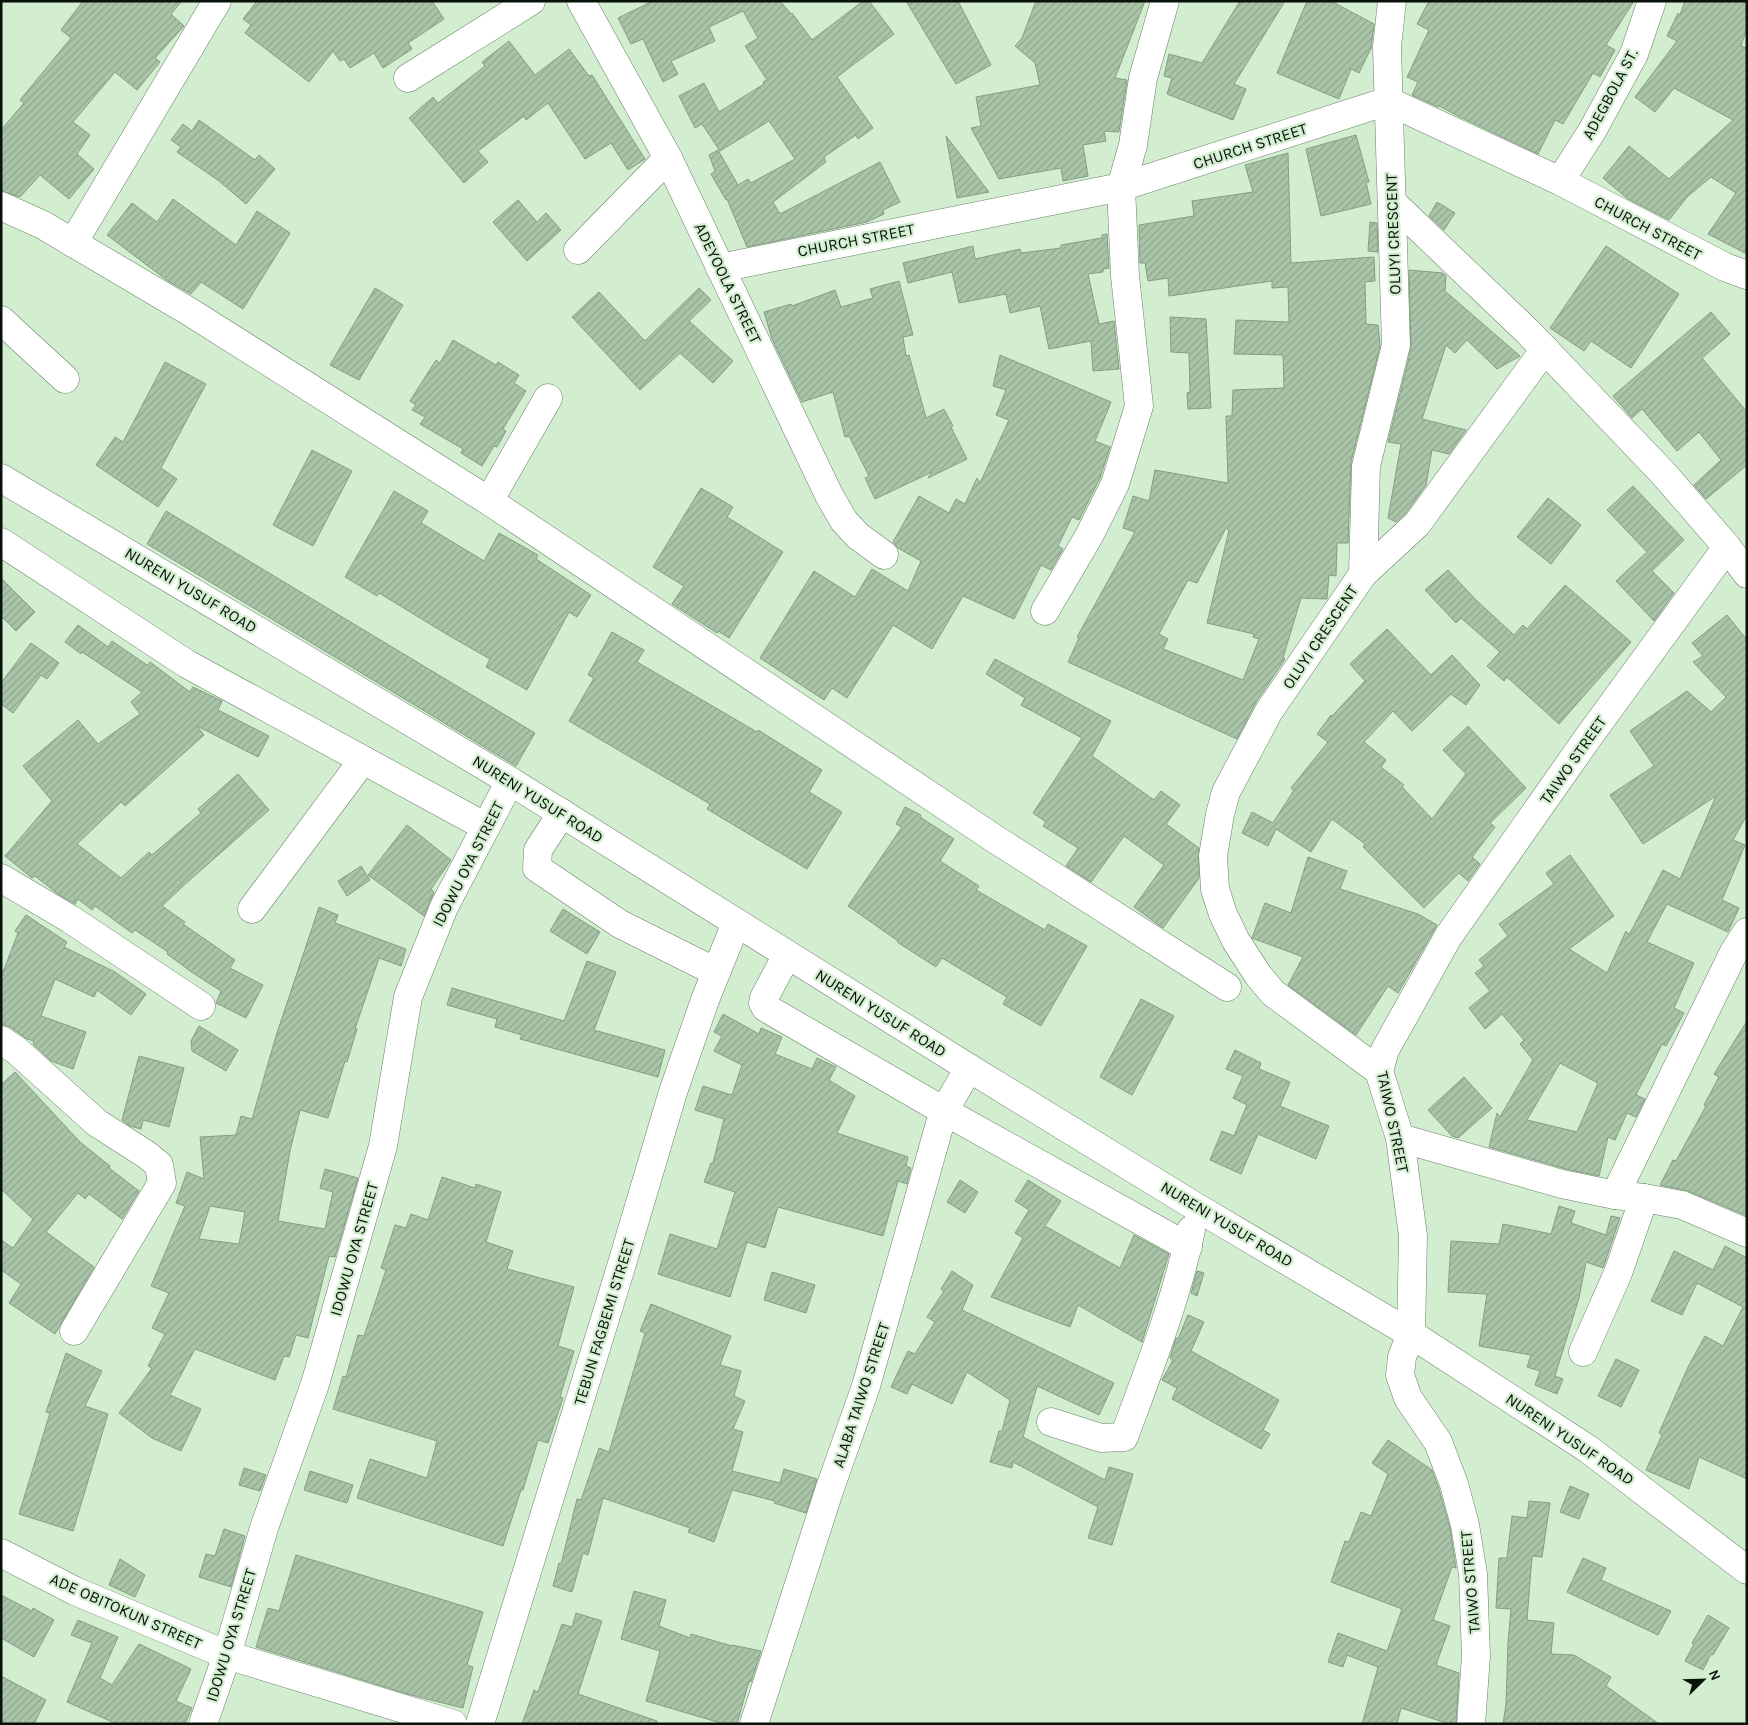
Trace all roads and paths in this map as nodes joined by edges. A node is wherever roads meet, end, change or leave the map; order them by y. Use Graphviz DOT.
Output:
graph roads {
  1 [pos="216,1"];
  2 [pos="531,1"];
  3 [pos="581,1"];
  4 [pos="1165,1"];
  5 [pos="1392,1"];
  6 [pos="1652,1"];
  7 [pos="408,78"];
  8 [pos="1388,101"];
  9 [pos="668,158"];
  10 [pos="1560,182"];
  11 [pos="1121,188"];
  12 [pos="1392,202"];
  13 [pos="1,206"];
  14 [pos="73,243"];
  15 [pos="578,250"];
  16 [pos="720,268"];
  17 [pos="1747,275"];
  18 [pos="1,320"];
  19 [pos="1545,349"];
  20 [pos="66,379"];
  21 [pos="548,398"];
  22 [pos="1,478"];
  23 [pos="489,501"];
  24 [pos="1,542"];
  25 [pos="1726,547"];
  26 [pos="884,555"];
  27 [pos="1363,574"];
  28 [pos="1747,574"];
  29 [pos="1045,611"];
  30 [pos="363,760"];
  31 [pos="510,781"];
  32 [pos="562,813"];
  33 [pos="486,827"];
  34 [pos="1,878"];
  35 [pos="252,909"];
  36 [pos="736,923"];
  37 [pos="1747,932"];
  38 [pos="787,955"];
  39 [pos="716,972"];
  40 [pos="1227,987"];
  41 [pos="201,1006"];
  42 [pos="1,1040"];
  43 [pos="969,1068"];
  44 [pos="1379,1071"];
  45 [pos="944,1111"];
  46 [pos="1400,1138"];
  47 [pos="1615,1195"];
  48 [pos="1644,1198"];
  49 [pos="1196,1207"];
  50 [pos="1747,1233"];
  51 [pos="1188,1247"];
  52 [pos="74,1331"];
  53 [pos="1412,1334"];
  54 [pos="1583,1352"];
  55 [pos="1050,1422"];
  56 [pos="1,1553"];
  57 [pos="1747,1570"];
  58 [pos="226,1655"];
  59 [pos="203,1724"];
  60 [pos="453,1724"];
  61 [pos="480,1724"];
  62 [pos="754,1724"];
  63 [pos="1470,1724"];
  1 -- 14 [label="street"];
  2 -- 7 [label="street"];
  3 -- 9 [label="street, ADEYOOLA STREET"];
  4 -- 11 [label="street"];
  5 -- 8 [label="street, OLUYI CRESCENT"];
  6 -- 10 [label="street, ADEGBOLA ST."];
  8 -- 10 [label="street, CHURCH STREET"];
  8 -- 11 [label="street, CHURCH STREET"];
  8 -- 12 [label="street, OLUYI CRESCENT"];
  9 -- 15 [label="street"];
  9 -- 16 [label="street, ADEYOOLA STREET"];
  10 -- 17 [label="street, CHURCH STREET"];
  11 -- 16 [label="street, CHURCH STREET"];
  11 -- 29 [label="street"];
  12 -- 19 [label="street"];
  12 -- 27 [label="street, OLUYI CRESCENT"];
  13 -- 14 [label="street"];
  14 -- 23 [label="street"];
  16 -- 26 [label="street, ADEYOOLA STREET"];
  18 -- 20 [label="street"];
  19 -- 25 [label="street"];
  19 -- 27 [label="street"];
  21 -- 23 [label="street"];
  22 -- 31 [label="street, NURENI YUSUF ROAD"];
  23 -- 40 [label="street"];
  24 -- 30 [label="street"];
  25 -- 28 [label="street"];
  25 -- 44 [label="street, TAIWO STREET"];
  27 -- 44 [label="street, OLUYI CRESCENT"];
  30 -- 33 [label="street"];
  30 -- 35 [label="street"];
  31 -- 32 [label="street, NURENI YUSUF ROAD"];
  31 -- 33 [label="street, IDOWU OYA STREET"];
  32 -- 36 [label="street, NURENI YUSUF ROAD"];
  32 -- 39 [label="street"];
  33 -- 58 [label="street, IDOWU OYA STREET"];
  34 -- 41 [label="street"];
  36 -- 38 [label="street, NURENI YUSUF ROAD"];
  36 -- 39 [label="street, TEBUN FAGBEMI STREET"];
  37 -- 47 [label="street"];
  38 -- 43 [label="street, NURENI YUSUF ROAD"];
  38 -- 45 [label="street"];
  39 -- 61 [label="street, TEBUN FAGBEMI STREET"];
  42 -- 52 [label="street"];
  43 -- 45 [label="street, ALABA TAIWO STREET"];
  43 -- 49 [label="street, NURENI YUSUF ROAD"];
  44 -- 46 [label="street, TAIWO STREET"];
  45 -- 51 [label="street"];
  45 -- 62 [label="street, ALABA TAIWO STREET"];
  46 -- 47 [label="street"];
  46 -- 53 [label="street, TAIWO STREET"];
  47 -- 48 [label="street"];
  48 -- 50 [label="street"];
  48 -- 54 [label="street"];
  49 -- 51 [label="street"];
  49 -- 53 [label="street, NURENI YUSUF ROAD"];
  51 -- 55 [label="street"];
  53 -- 57 [label="street, NURENI YUSUF ROAD"];
  53 -- 63 [label="street, TAIWO STREET"];
  56 -- 58 [label="street, ADE OBITOKUN STREET"];
  58 -- 59 [label="street, IDOWU OYA STREET"];
  58 -- 60 [label="street, ADE OBITOKUN STREET"];
}
